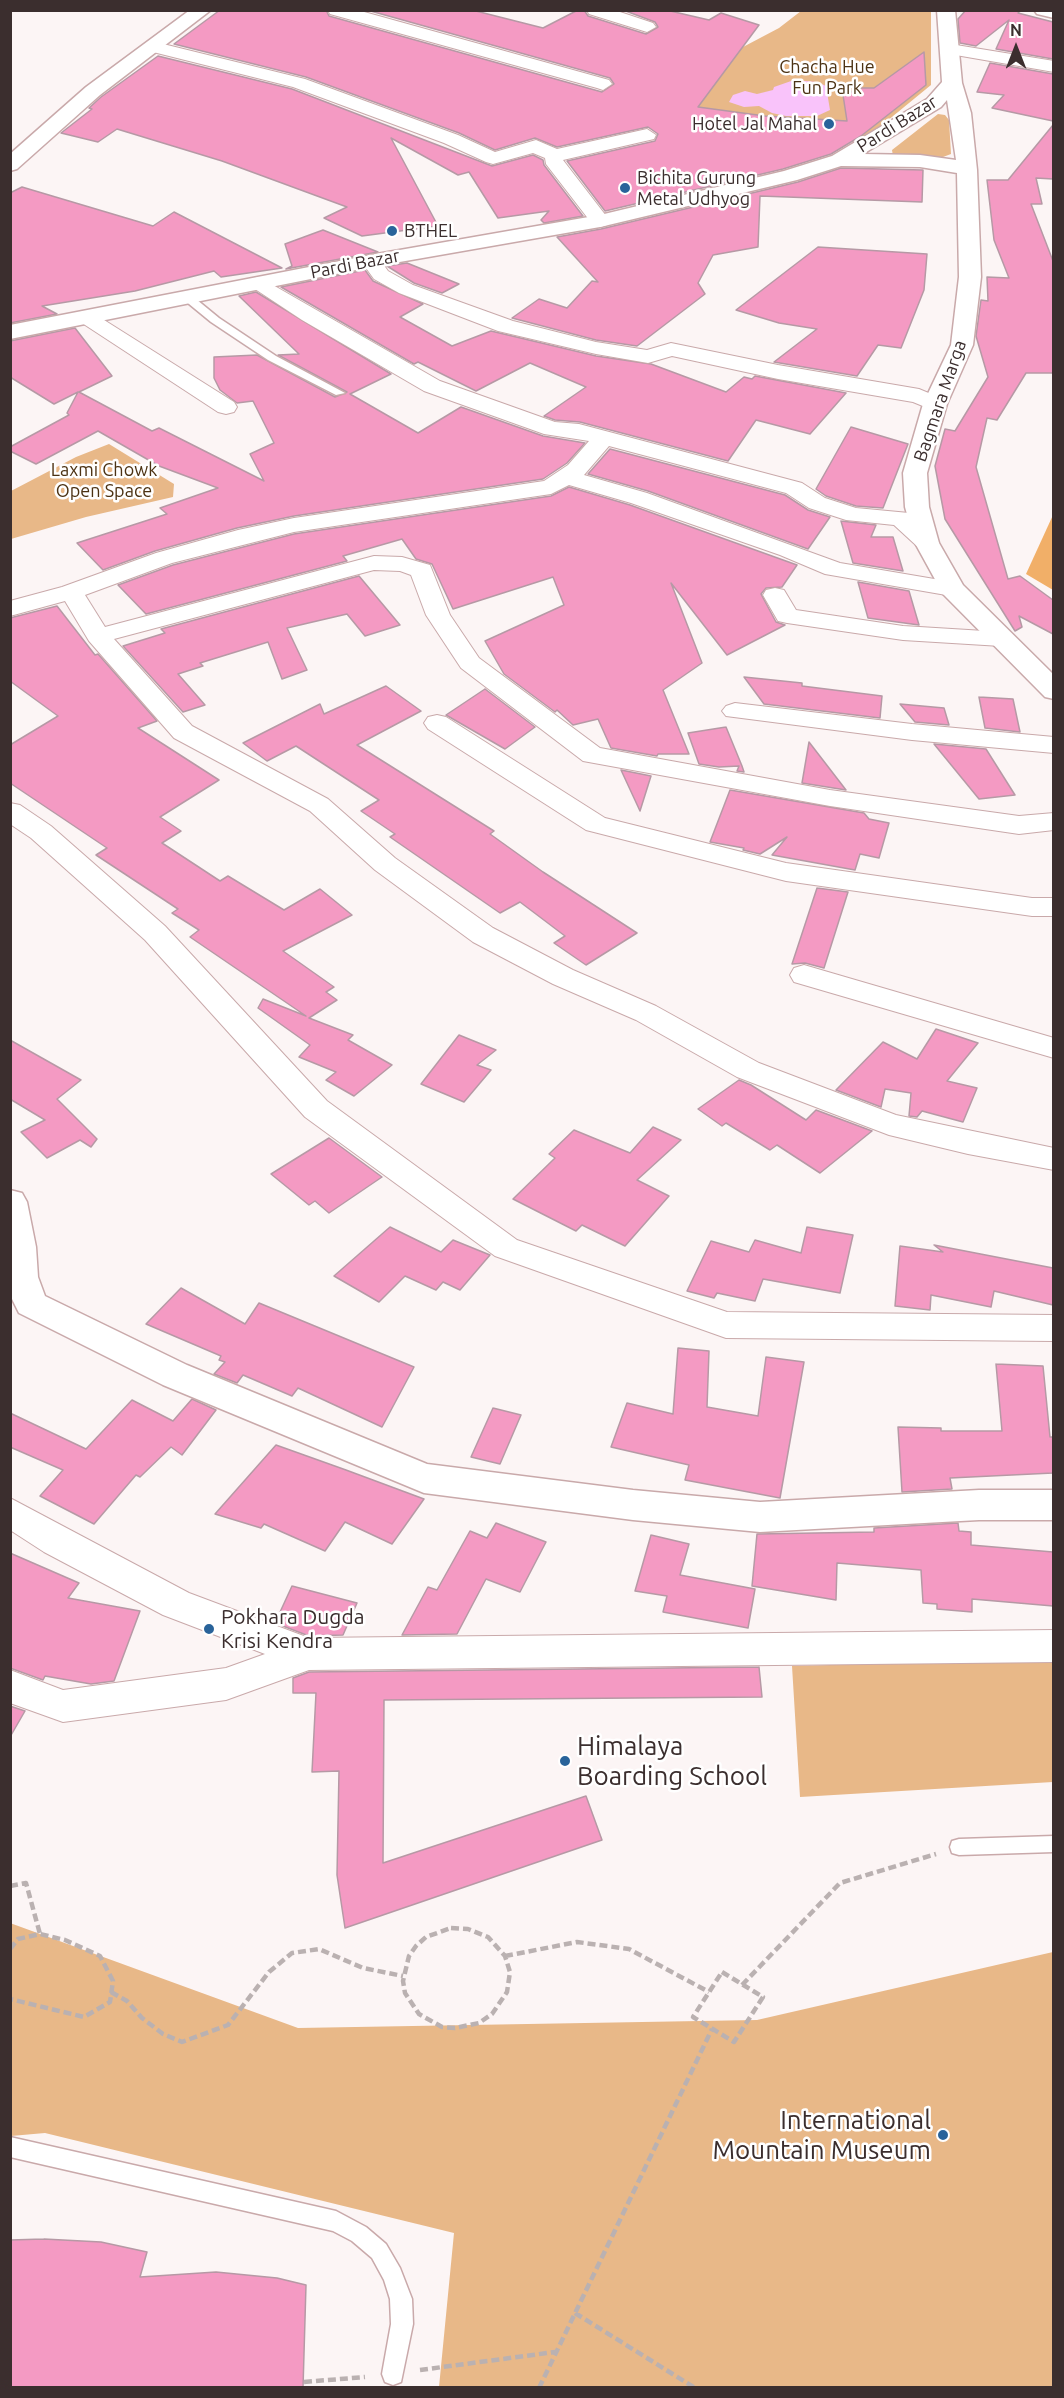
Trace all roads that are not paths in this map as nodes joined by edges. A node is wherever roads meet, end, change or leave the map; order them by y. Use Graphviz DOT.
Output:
graph roads {
  1 [pos="202,10"];
  2 [pos="336,10"];
  3 [pos="595,10"];
  4 [pos="946,10"];
  5 [pos="1043,10"];
  6 [pos="1053,13"];
  7 [pos="647,27"];
  8 [pos="154,47"];
  9 [pos="950,49"];
  10 [pos="1053,67"];
  11 [pos="952,83"];
  12 [pos="603,84"];
  13 [pos="647,135"];
  14 [pos="557,155"];
  15 [pos="839,160"];
  16 [pos="10,165"];
  17 [pos="967,170"];
  18 [pos="600,221"];
  19 [pos="371,261"];
  20 [pos="259,283"];
  21 [pos="187,297"];
  22 [pos="86,317"];
  23 [pos="10,332"];
  24 [pos="340,393"];
  25 [pos="935,405"];
  26 [pos="226,407"];
  27 [pos="603,438"];
  28 [pos="565,477"];
  29 [pos="927,543"];
  30 [pos="952,589"];
  31 [pos="71,592"];
  32 [pos="775,595"];
  33 [pos="10,609"];
  34 [pos="98,636"];
  35 [pos="1001,639"];
  36 [pos="1053,691"];
  37 [pos="735,711"];
  38 [pos="437,723"];
  39 [pos="1053,745"];
  40 [pos="10,811"];
  41 [pos="1053,821"];
  42 [pos="1053,907"];
  43 [pos="804,975"];
  44 [pos="1053,1048"];
  45 [pos="1053,1159"];
  46 [pos="10,1203"];
  47 [pos="15,1250"];
  48 [pos="1053,1328"];
  49 [pos="1053,1505"];
  50 [pos="10,1512"];
  51 [pos="1053,1646"];
  52 [pos="308,1654"];
  53 [pos="10,1686"];
  54 [pos="1053,1844"];
  55 [pos="959,1847"];
  56 [pos="10,2147"];
  57 [pos="393,2374"];
  1 -- 8 [label="main road"];
  2 -- 12 [label="street"];
  3 -- 7 [label="street"];
  4 -- 9 [label="main road, Bagmara Marga"];
  5 -- 6 [label="main road"];
  8 -- 14 [label="street"];
  8 -- 16 [label="main road"];
  9 -- 10 [label="street"];
  9 -- 11 [label="main road, Bagmara Marga"];
  11 -- 15 [label="main road, Pardi Bazar"];
  11 -- 17 [label="main road, Bagmara Marga"];
  13 -- 14 [label="street"];
  14 -- 18 [label="street"];
  15 -- 17 [label="main road, Pardi Bazar"];
  15 -- 18 [label="main road, Pardi Bazar"];
  17 -- 25 [label="main road, Bagmara Marga"];
  18 -- 19 [label="main road, Pardi Bazar"];
  19 -- 20 [label="main road, Pardi Bazar"];
  19 -- 25 [label="street"];
  20 -- 21 [label="main road, Pardi Bazar"];
  20 -- 27 [label="street"];
  21 -- 22 [label="main road, Pardi Bazar"];
  21 -- 24 [label="lane"];
  22 -- 23 [label="main road, Pardi Bazar"];
  22 -- 26 [label="street"];
  25 -- 29 [label="main road, Bagmara Marga"];
  27 -- 28 [label="street"];
  27 -- 29 [label="street"];
  28 -- 30 [label="street"];
  28 -- 31 [label="street"];
  29 -- 30 [label="main road, Bagmara Marga"];
  30 -- 35 [label="main road, Bagmara Marga"];
  31 -- 33 [label="street"];
  31 -- 34 [label="street"];
  32 -- 35 [label="street"];
  34 -- 41 [label="street"];
  34 -- 45 [label="street"];
  35 -- 36 [label="main road, Bagmara Marga"];
  37 -- 39 [label="street"];
  38 -- 42 [label="street"];
  40 -- 48 [label="street"];
  43 -- 44 [label="street"];
  46 -- 47 [label="main road"];
  47 -- 49 [label="main road"];
  50 -- 52 [label="street"];
  51 -- 52 [label="street"];
  52 -- 53 [label="street"];
  54 -- 55 [label="lane"];
  56 -- 57 [label="lane"];
}
